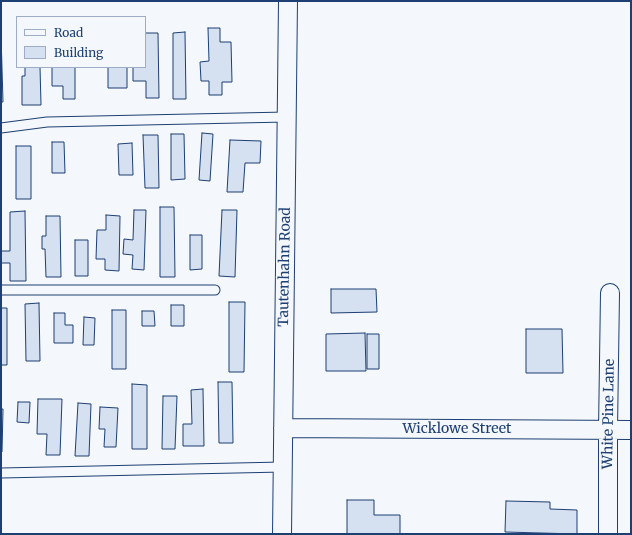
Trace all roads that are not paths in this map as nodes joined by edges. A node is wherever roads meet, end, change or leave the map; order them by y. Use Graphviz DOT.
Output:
graph roads {
  1 [pos="288,1"];
  2 [pos="287,117"];
  3 [pos="1,128"];
  4 [pos="1,290"];
  5 [pos="215,290"];
  6 [pos="610,294"];
  7 [pos="283,428"];
  8 [pos="608,430"];
  9 [pos="631,430"];
  10 [pos="282,467"];
  11 [pos="1,473"];
  12 [pos="282,534"];
  13 [pos="608,534"];
  1 -- 2 [label="street, Tautenhahn Road"];
  2 -- 3 [label="lane"];
  2 -- 7 [label="street, Tautenhahn Road"];
  4 -- 5 [label="lane"];
  6 -- 8 [label="street, White Pine Lane"];
  7 -- 8 [label="street, Wicklowe Street"];
  7 -- 10 [label="street, Tautenhahn Road"];
  8 -- 9 [label="street, Wicklowe Street"];
  8 -- 13 [label="street, White Pine Lane"];
  10 -- 11 [label="lane"];
  10 -- 12 [label="street, Tautenhahn Road"];
}
